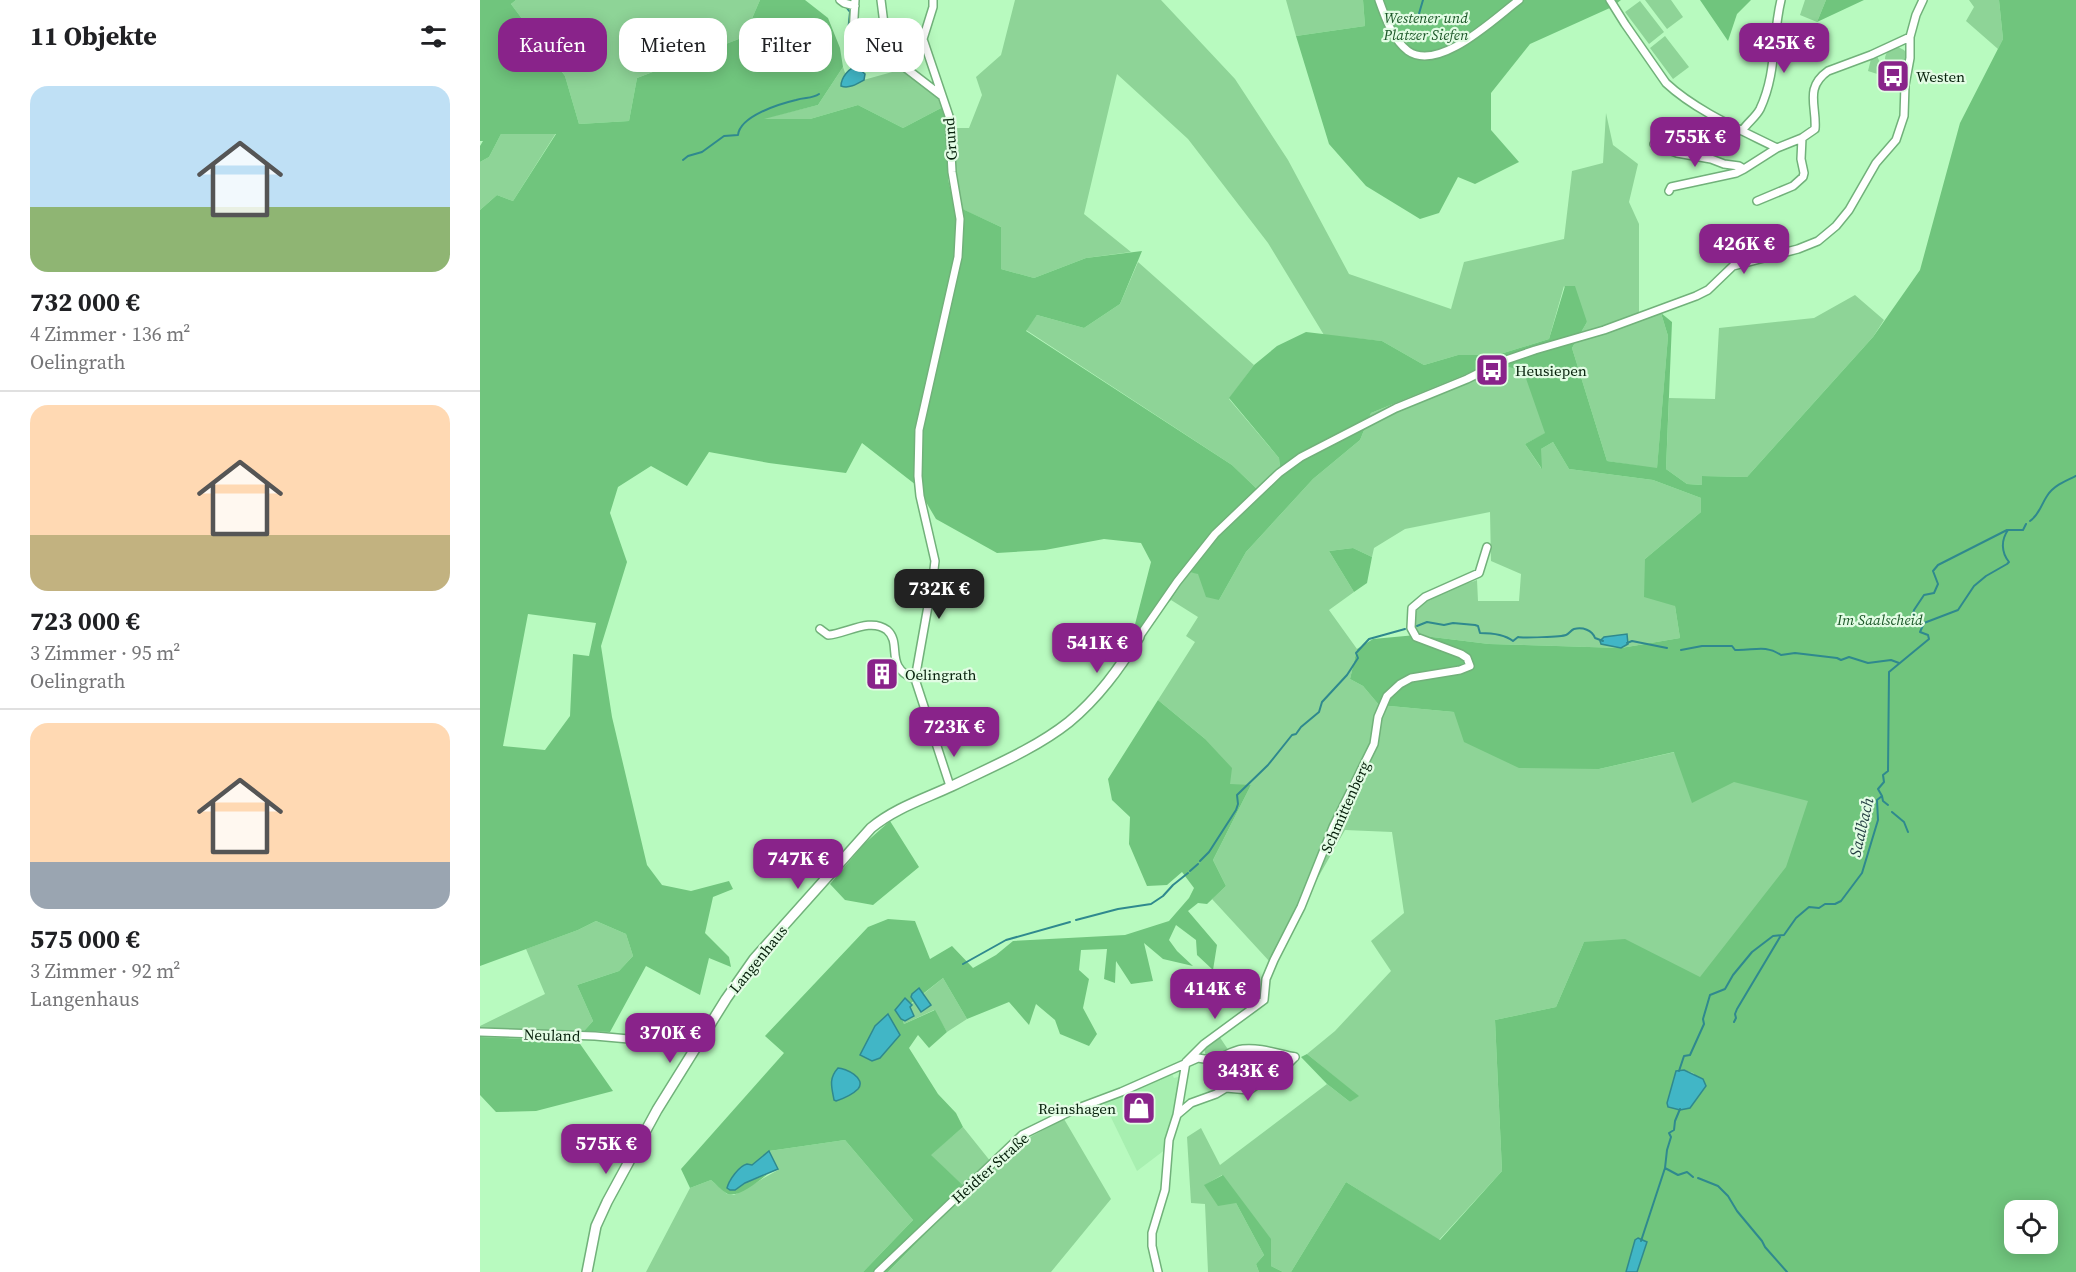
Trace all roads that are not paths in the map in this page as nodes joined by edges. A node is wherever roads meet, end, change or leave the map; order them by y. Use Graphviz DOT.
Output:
graph roads {
  1 [pos="840,0"];
  2 [pos="881,0"];
  3 [pos="933,0"];
  4 [pos="1379,0"];
  5 [pos="1519,0"];
  6 [pos="1610,0"];
  7 [pos="1781,0"];
  8 [pos="1923,0"];
  9 [pos="855,3"];
  10 [pos="854,18"];
  11 [pos="1910,37"];
  12 [pos="942,96"];
  13 [pos="1742,130"];
  14 [pos="1802,138"];
  15 [pos="1654,144"];
  16 [pos="1777,148"];
  17 [pos="1744,169"];
  18 [pos="1669,191"];
  19 [pos="1757,201"];
  20 [pos="1487,547"];
  21 [pos="820,629"];
  22 [pos="1139,637"];
  23 [pos="915,679"];
  24 [pos="950,786"];
  25 [pos="480,1032"];
  26 [pos="696,1049"];
  27 [pos="1186,1062"];
  28 [pos="1177,1115"];
  29 [pos="587,1272"];
  30 [pos="878,1272"];
  31 [pos="1158,1272"];
  1 -- 9 [label="street"];
  2 -- 12 [label="street, Grund"];
  3 -- 12 [label="street"];
  4 -- 5 [label="street"];
  6 -- 13 [label="street"];
  7 -- 13 [label="street"];
  8 -- 11 [label="street"];
  9 -- 10 [label="street"];
  11 -- 14 [label="street"];
  11 -- 22 [label="street, Langenhaus"];
  12 -- 23 [label="street, Grund"];
  13 -- 16 [label="street"];
  14 -- 16 [label="street"];
  14 -- 19 [label="street"];
  15 -- 17 [label="street"];
  16 -- 17 [label="street"];
  17 -- 18 [label="street"];
  20 -- 27 [label="street, Schmittenberg"];
  21 -- 23 [label="street"];
  22 -- 24 [label="street, Langenhaus"];
  23 -- 24 [label="street"];
  24 -- 26 [label="street, Langenhaus"];
  25 -- 26 [label="street, Neuland"];
  26 -- 29 [label="street, Langenhaus"];
  27 -- 28 [label="street"];
  27 -- 28 [label="street"];
  27 -- 30 [label="street, Heidter Straße"];
  28 -- 31 [label="street"];
}
